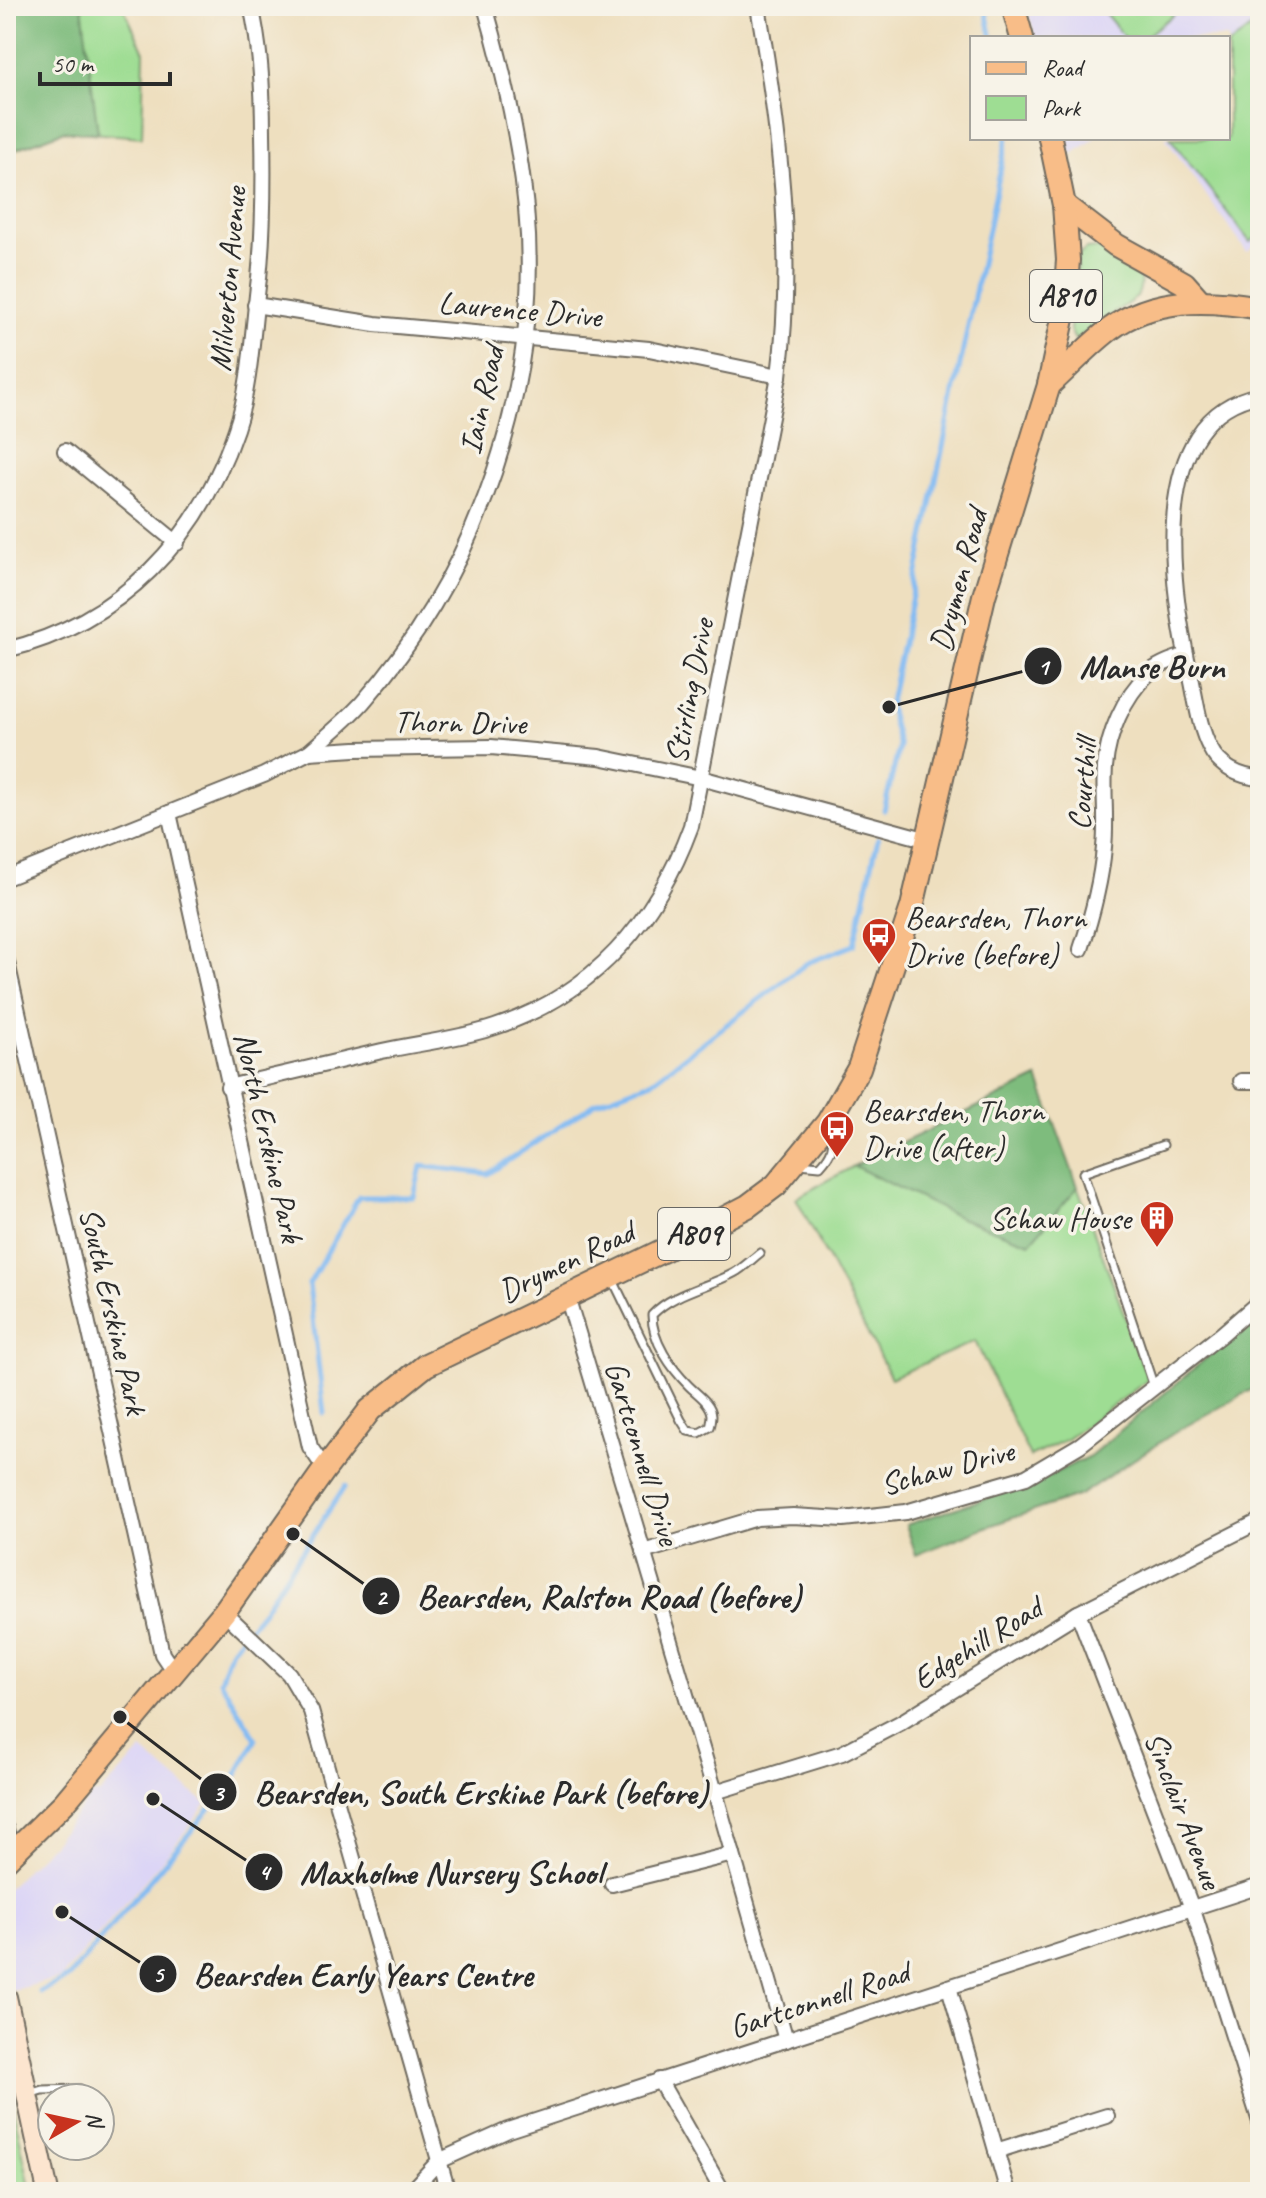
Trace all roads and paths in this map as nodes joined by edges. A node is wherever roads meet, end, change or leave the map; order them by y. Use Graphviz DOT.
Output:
graph roads {
  1 [pos="251,6"];
  2 [pos="485,6"];
  3 [pos="758,6"];
  4 [pos="1013,6"];
  5 [pos="1021,36"];
  6 [pos="1050,140"];
  7 [pos="1064,205"];
  8 [pos="1200,301"];
  9 [pos="255,305"];
  10 [pos="1260,308"];
  11 [pos="524,338"];
  12 [pos="779,376"];
  13 [pos="1049,385"];
  14 [pos="1260,395"];
  15 [pos="65,451"];
  16 [pos="177,543"];
  17 [pos="6,650"];
  18 [pos="1186,655"];
  19 [pos="309,752"];
  20 [pos="701,778"];
  21 [pos="1260,778"];
  22 [pos="169,813"];
  23 [pos="928,840"];
  24 [pos="6,878"];
  25 [pos="1081,949"];
  26 [pos="6,958"];
  27 [pos="1241,1081"];
  28 [pos="1260,1081"];
  29 [pos="228,1087"];
  30 [pos="1163,1145"];
  31 [pos="760,1253"];
  32 [pos="610,1275"];
  33 [pos="567,1296"];
  34 [pos="1260,1301"];
  35 [pos="1154,1387"];
  36 [pos="325,1469"];
  37 [pos="1260,1521"];
  38 [pos="643,1552"];
  39 [pos="1078,1613"];
  40 [pos="230,1617"];
  41 [pos="174,1672"];
  42 [pos="715,1792"];
  43 [pos="6,1829"];
  44 [pos="733,1854"];
  45 [pos="12,1855"];
  46 [pos="612,1884"];
  47 [pos="1260,1886"];
  48 [pos="1191,1909"];
  49 [pos="949,1987"];
  50 [pos="6,1997"];
  51 [pos="786,2040"];
  52 [pos="659,2080"];
  53 [pos="36,2092"];
  54 [pos="27,2095"];
  55 [pos="1256,2098"];
  56 [pos="1107,2116"];
  57 [pos="1260,2122"];
  58 [pos="996,2151"];
  59 [pos="439,2161"];
  60 [pos="48,2192"];
  61 [pos="410,2192"];
  62 [pos="448,2192"];
  63 [pos="723,2192"];
  64 [pos="1008,2192"];
  1 -- 9 [label="street, Milverton Avenue"];
  2 -- 11 [label="street, Iain Road"];
  3 -- 12 [label="street, Stirling Drive"];
  4 -- 5 [label="main road"];
  6 -- 7 [label="main road, A810"];
  7 -- 8 [label="main road"];
  7 -- 13 [label="main road, A810"];
  8 -- 10 [label="main road"];
  8 -- 13 [label="main road"];
  9 -- 11 [label="street, Laurence Drive"];
  9 -- 16 [label="street, Milverton Avenue"];
  11 -- 12 [label="street, Laurence Drive"];
  11 -- 19 [label="street, Iain Road"];
  12 -- 20 [label="street, Stirling Drive"];
  13 -- 23 [label="main road, Drymen Road / A809"];
  14 -- 18 [label="street"];
  15 -- 16 [label="street"];
  16 -- 17 [label="street, Milverton Avenue"];
  18 -- 21 [label="street"];
  18 -- 25 [label="street, Courthill"];
  19 -- 20 [label="street, Thorn Drive"];
  19 -- 22 [label="street, Thorn Drive"];
  20 -- 23 [label="street, Thorn Drive"];
  20 -- 29 [label="street, Stirling Drive"];
  22 -- 24 [label="street, Thorn Drive"];
  22 -- 29 [label="street, North Erskine Park"];
  23 -- 32 [label="main road, Drymen Road / A809"];
  26 -- 41 [label="street, South Erskine Park"];
  27 -- 28 [label="street"];
  29 -- 36 [label="street, North Erskine Park"];
  30 -- 35 [label="lane"];
  31 -- 32 [label="lane"];
  32 -- 33 [label="main road, Drymen Road / A809"];
  33 -- 36 [label="main road, Drymen Road / A809"];
  33 -- 38 [label="street, Gartconnell Drive"];
  34 -- 35 [label="street, Schaw Drive"];
  35 -- 38 [label="street, Schaw Drive"];
  36 -- 40 [label="main road, Drymen Road / A809"];
  37 -- 39 [label="street, Edgehill Road"];
  38 -- 42 [label="street, Gartconnell Drive"];
  39 -- 42 [label="street, Edgehill Road"];
  39 -- 48 [label="street, Sinclair Avenue"];
  40 -- 41 [label="main road, Drymen Road / A809"];
  40 -- 59 [label="street"];
  41 -- 45 [label="main road, Drymen Road / A809"];
  42 -- 44 [label="street, Gartconnell Drive"];
  43 -- 45 [label="street"];
  44 -- 46 [label="street"];
  44 -- 51 [label="street, Gartconnell Drive"];
  47 -- 48 [label="street, Gartconnell Road"];
  48 -- 49 [label="street, Gartconnell Road"];
  48 -- 55 [label="street, Sinclair Avenue"];
  49 -- 51 [label="street, Gartconnell Road"];
  49 -- 58 [label="street"];
  50 -- 54 [label="street"];
  51 -- 52 [label="street, Gartconnell Road"];
  52 -- 59 [label="street, Gartconnell Road"];
  52 -- 63 [label="street"];
  53 -- 54 [label="lane"];
  54 -- 60 [label="street"];
  55 -- 57 [label="street, Sinclair Avenue"];
  56 -- 58 [label="street"];
  58 -- 64 [label="street"];
  59 -- 61 [label="street, Gartconnell Road"];
  59 -- 62 [label="street"];
}
